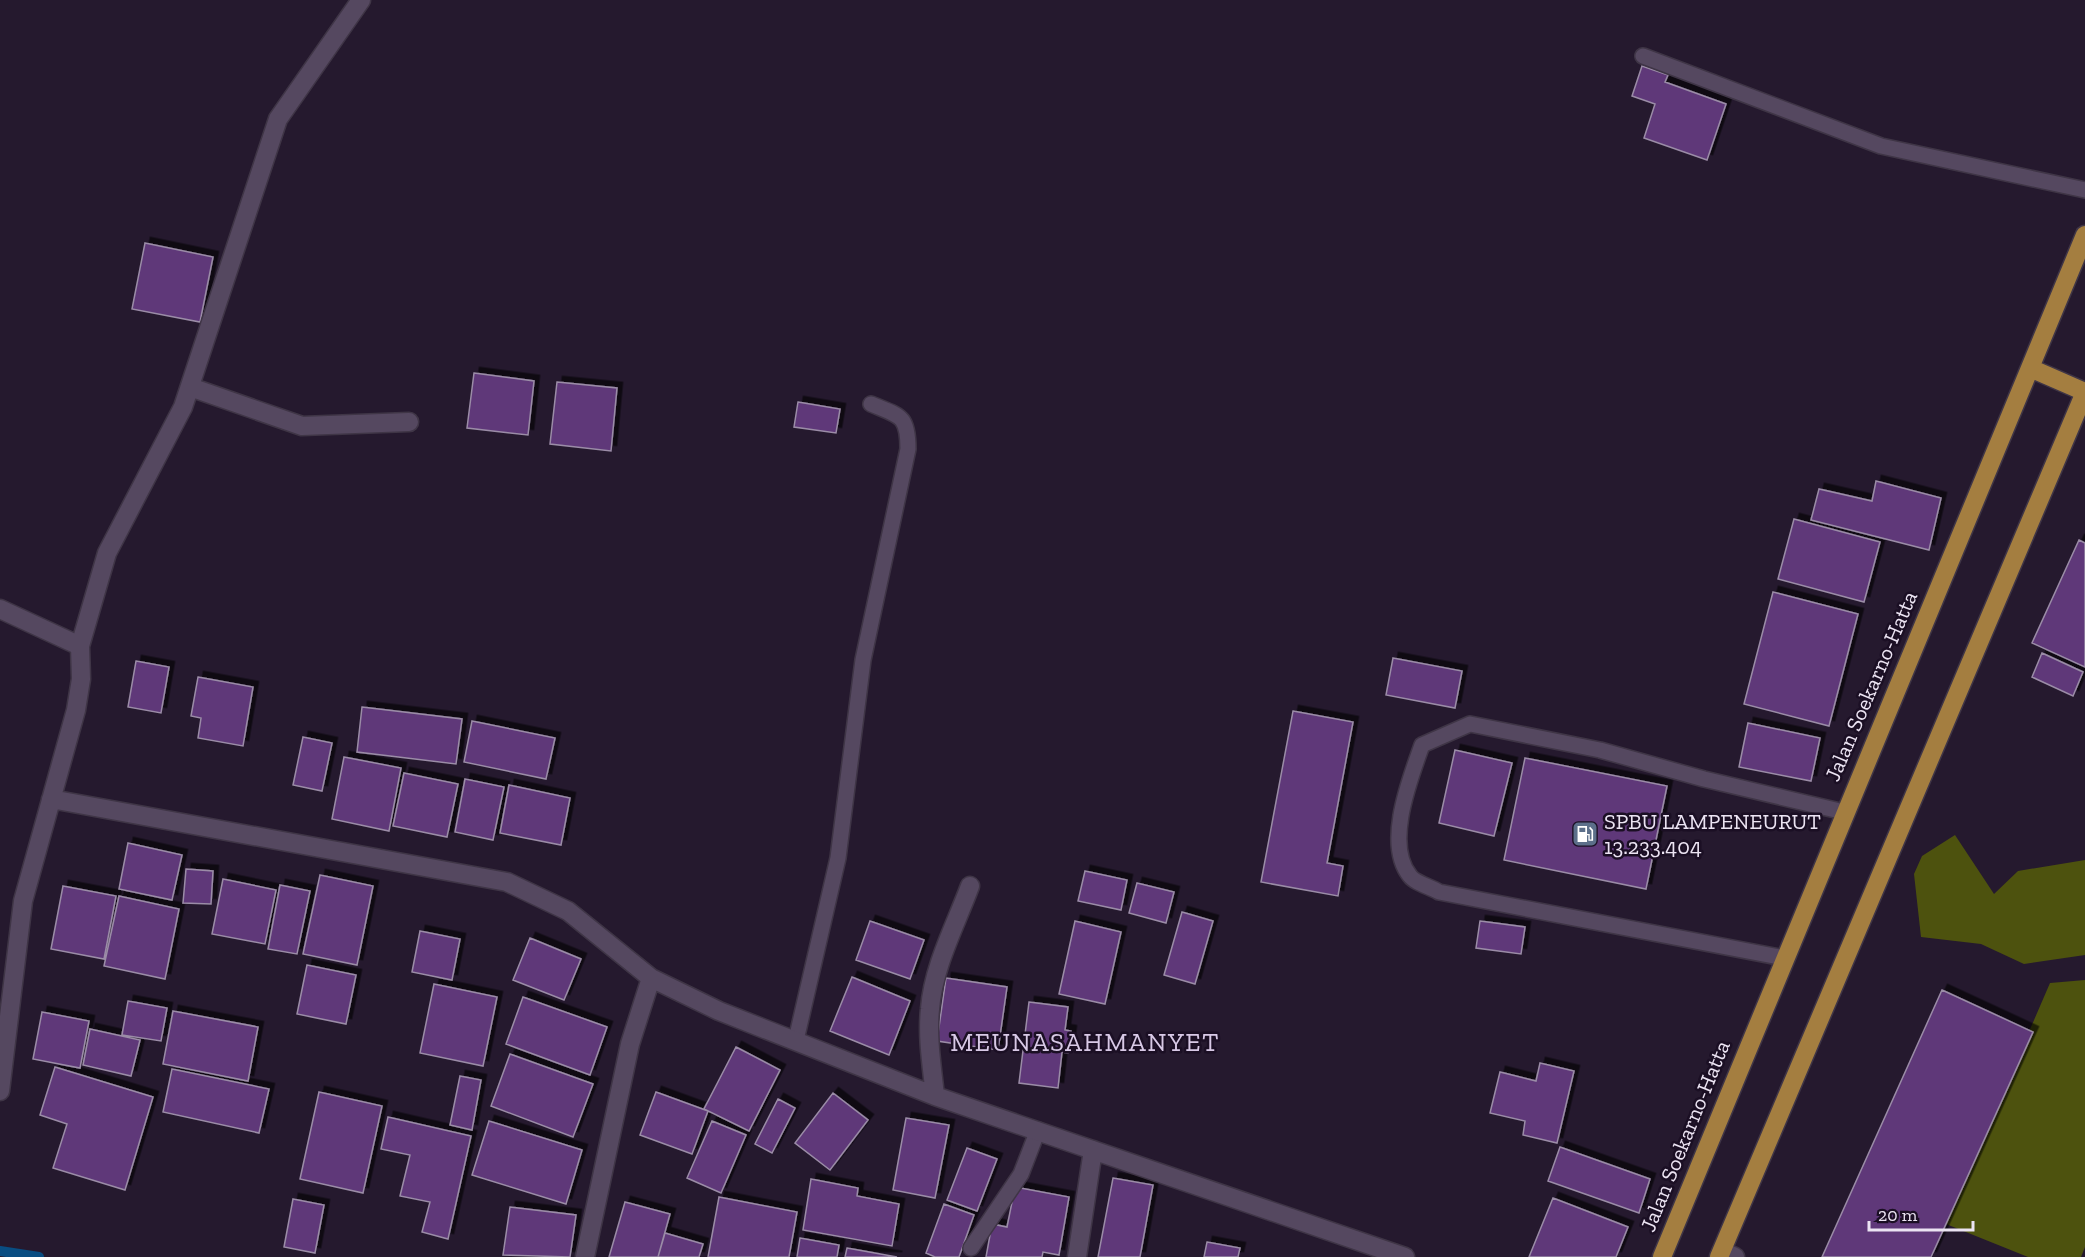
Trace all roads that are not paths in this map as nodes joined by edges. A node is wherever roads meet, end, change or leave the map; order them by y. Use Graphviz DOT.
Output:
graph roads {
  1 [pos="361,0"];
  2 [pos="1643,56"];
  3 [pos="2085,190"];
  4 [pos="2085,236"];
  5 [pos="2030,368"];
  6 [pos="190,387"];
  7 [pos="2085,392"];
  8 [pos="871,404"];
  9 [pos="409,422"];
  10 [pos="0,609"];
  11 [pos="80,646"];
  12 [pos="51,799"];
  13 [pos="1844,812"];
  14 [pos="970,886"];
  15 [pos="1784,958"];
  16 [pos="651,978"];
  17 [pos="796,1040"];
  18 [pos="0,1091"];
  19 [pos="935,1096"];
  20 [pos="1038,1130"];
  21 [pos="1093,1150"];
  22 [pos="971,1248"];
  23 [pos="1725,1255"];
  24 [pos="585,1257"];
  25 [pos="1077,1257"];
  26 [pos="1405,1257"];
  27 [pos="1662,1257"];
  1 -- 6 [label="street"];
  2 -- 3 [label="lane"];
  4 -- 5 [label="highway, Jalan Soekarno-Hatta"];
  5 -- 7 [label="highway"];
  5 -- 13 [label="highway, Jalan Soekarno-Hatta"];
  6 -- 9 [label="street"];
  6 -- 11 [label="street"];
  7 -- 23 [label="highway"];
  8 -- 17 [label="lane"];
  10 -- 11 [label="street"];
  11 -- 12 [label="street"];
  12 -- 16 [label="street"];
  12 -- 18 [label="street"];
  13 -- 15 [label="highway, Jalan Soekarno-Hatta"];
  13 -- 15 [label="lane"];
  14 -- 19 [label="street"];
  15 -- 27 [label="highway, Jalan Soekarno-Hatta"];
  16 -- 17 [label="street"];
  16 -- 24 [label="street"];
  17 -- 19 [label="street"];
  19 -- 20 [label="street"];
  20 -- 21 [label="street"];
  20 -- 22 [label="lane"];
  21 -- 25 [label="street"];
  21 -- 26 [label="street"];
}
